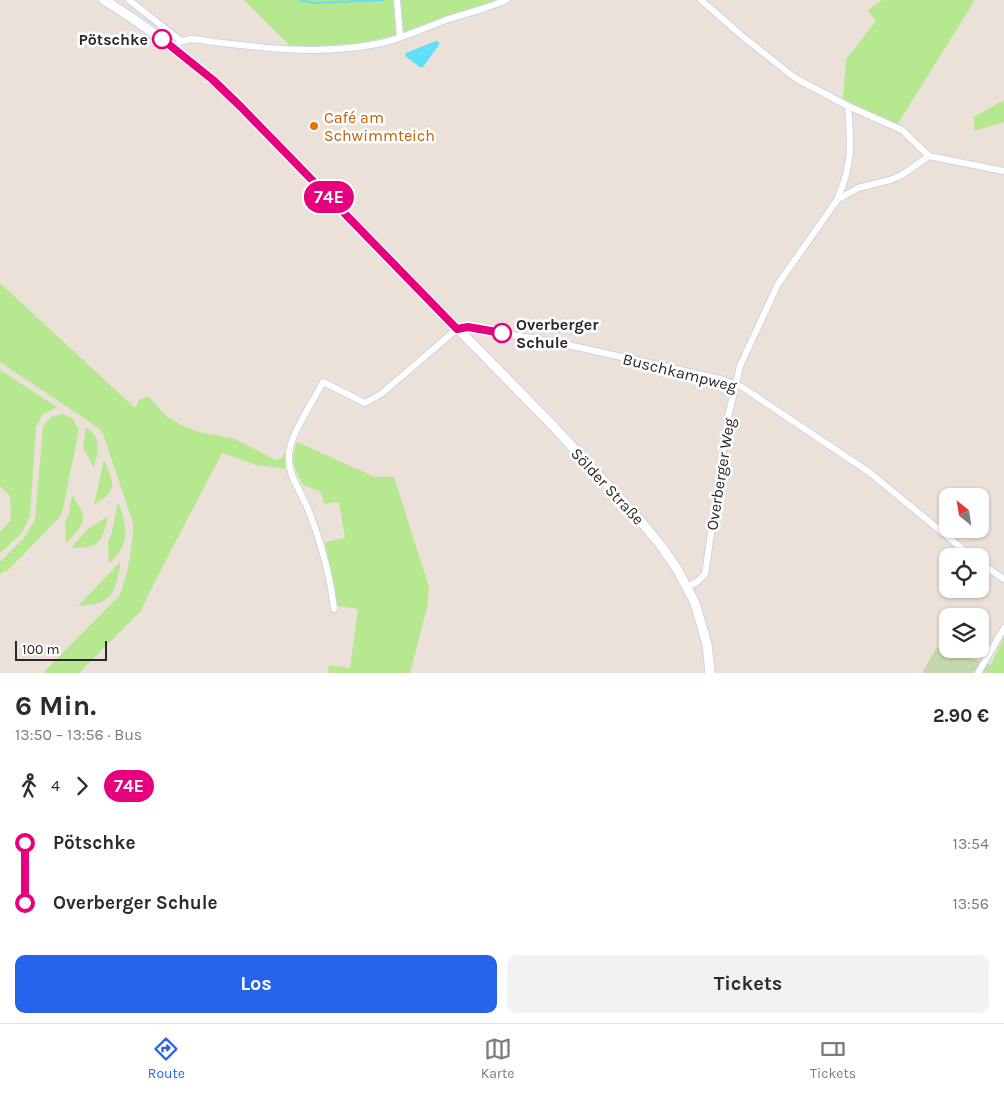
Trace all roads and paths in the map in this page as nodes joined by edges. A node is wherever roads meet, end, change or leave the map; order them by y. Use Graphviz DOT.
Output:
graph roads {
  1 [pos="104,0"];
  2 [pos="129,0"];
  3 [pos="397,0"];
  4 [pos="506,0"];
  5 [pos="701,0"];
  6 [pos="400,37"];
  7 [pos="178,45"];
  8 [pos="848,106"];
  9 [pos="929,156"];
  10 [pos="1004,171"];
  11 [pos="837,200"];
  12 [pos="457,329"];
  13 [pos="736,384"];
  14 [pos="961,548"];
  15 [pos="989,569"];
  16 [pos="1004,579"];
  17 [pos="687,587"];
  18 [pos="334,610"];
  19 [pos="1004,628"];
  20 [pos="710,673"];
  21 [pos="978,673"];
  1 -- 7 [label="main road, Sölder Straße"];
  2 -- 7 [label="street"];
  3 -- 6 [label="street"];
  4 -- 6 [label="street"];
  5 -- 8 [label="street"];
  6 -- 7 [label="street"];
  7 -- 12 [label="main road, Sölder Straße"];
  8 -- 9 [label="street"];
  8 -- 11 [label="street, Overberger Weg"];
  9 -- 10 [label="street"];
  9 -- 11 [label="street, Overberger Weg"];
  11 -- 13 [label="street, Overberger Weg"];
  12 -- 13 [label="street, Buschkampweg"];
  12 -- 17 [label="main road, Sölder Straße"];
  12 -- 18 [label="street"];
  13 -- 14 [label="street, Buschkampweg"];
  13 -- 17 [label="street, Overberger Weg"];
  15 -- 16 [label="street"];
  17 -- 20 [label="main road, Sölder Straße"];
  19 -- 21 [label="street"];
}
